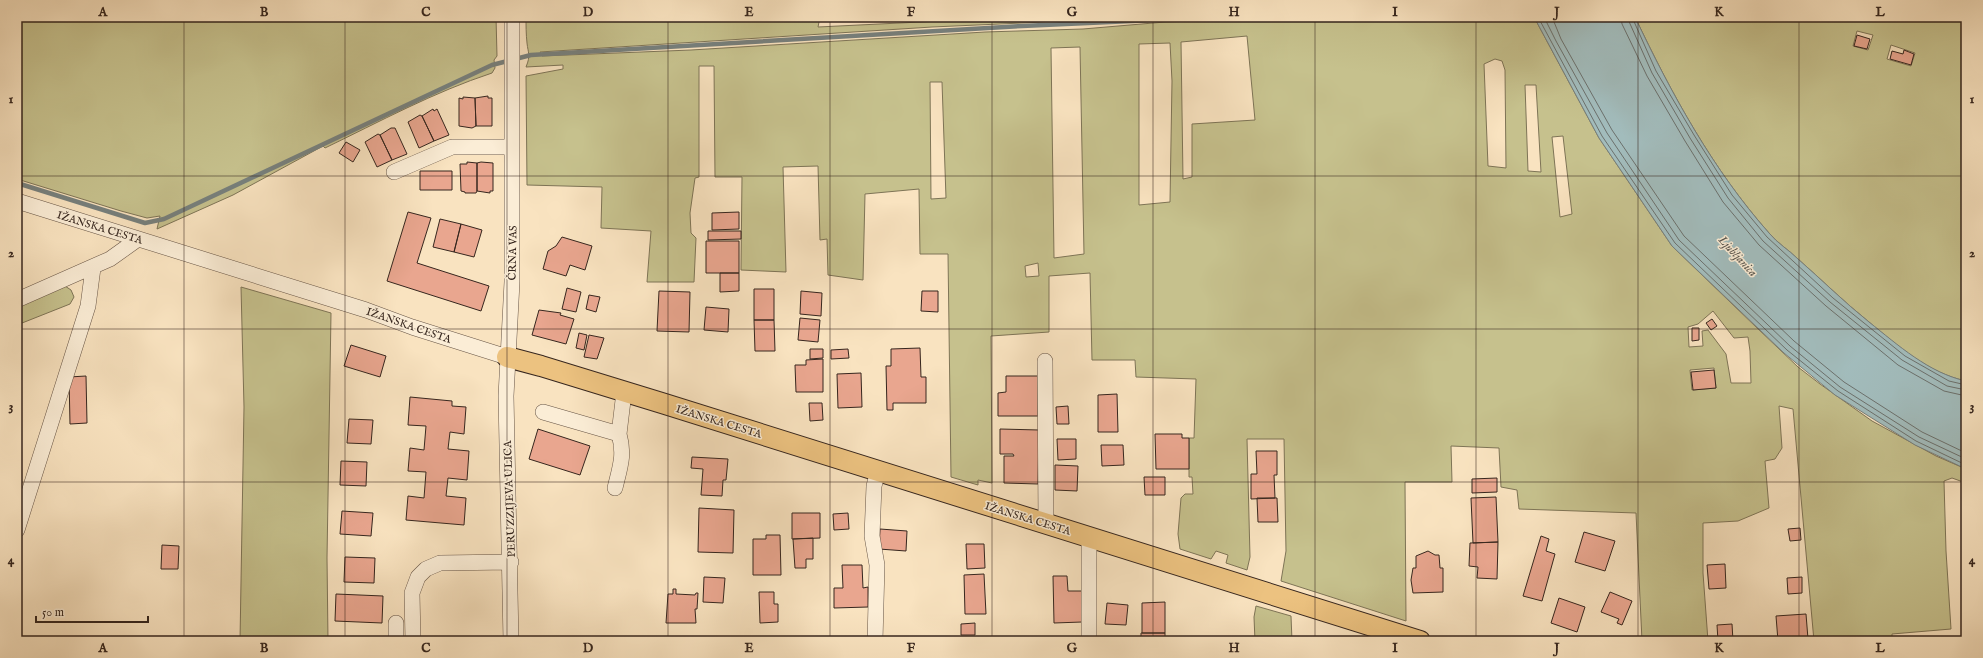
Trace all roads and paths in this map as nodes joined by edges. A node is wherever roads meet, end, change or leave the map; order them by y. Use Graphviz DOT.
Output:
graph roads {
  1 [pos="512,17"];
  2 [pos="512,147"];
  3 [pos="394,172"];
  4 [pos="17,201"];
  5 [pos="138,239"];
  6 [pos="93,268"];
  7 [pos="17,300"];
  8 [pos="507,358"];
  9 [pos="1045,361"];
  10 [pos="624,392"];
  11 [pos="544,412"];
  12 [pos="619,434"];
  13 [pos="878,471"];
  14 [pos="615,488"];
  15 [pos="1046,523"];
  16 [pos="17,530"];
  17 [pos="1089,537"];
  18 [pos="511,562"];
  19 [pos="396,623"];
  20 [pos="396,641"];
  21 [pos="413,641"];
  22 [pos="511,641"];
  23 [pos="875,641"];
  24 [pos="1089,641"];
  25 [pos="1420,641"];
  1 -- 2 [label="street, ČRNA VAS"];
  2 -- 3 [label="street"];
  2 -- 8 [label="street, ČRNA VAS"];
  4 -- 5 [label="street, IŽANSKA CESTA"];
  5 -- 6 [label="street"];
  5 -- 8 [label="street, IŽANSKA CESTA"];
  6 -- 7 [label="street"];
  6 -- 16 [label="street"];
  8 -- 10 [label="main road, IŽANSKA CESTA"];
  8 -- 18 [label="street, PERUZZIJEVA ULICA"];
  9 -- 15 [label="street"];
  10 -- 12 [label="street"];
  10 -- 13 [label="main road, IŽANSKA CESTA"];
  11 -- 12 [label="street"];
  12 -- 14 [label="street"];
  13 -- 15 [label="main road, IŽANSKA CESTA"];
  13 -- 23 [label="street"];
  15 -- 17 [label="main road, IŽANSKA CESTA"];
  17 -- 24 [label="street"];
  17 -- 25 [label="main road, IŽANSKA CESTA"];
  18 -- 21 [label="street"];
  18 -- 22 [label="street, PERUZZIJEVA ULICA"];
  19 -- 20 [label="street"];
}
